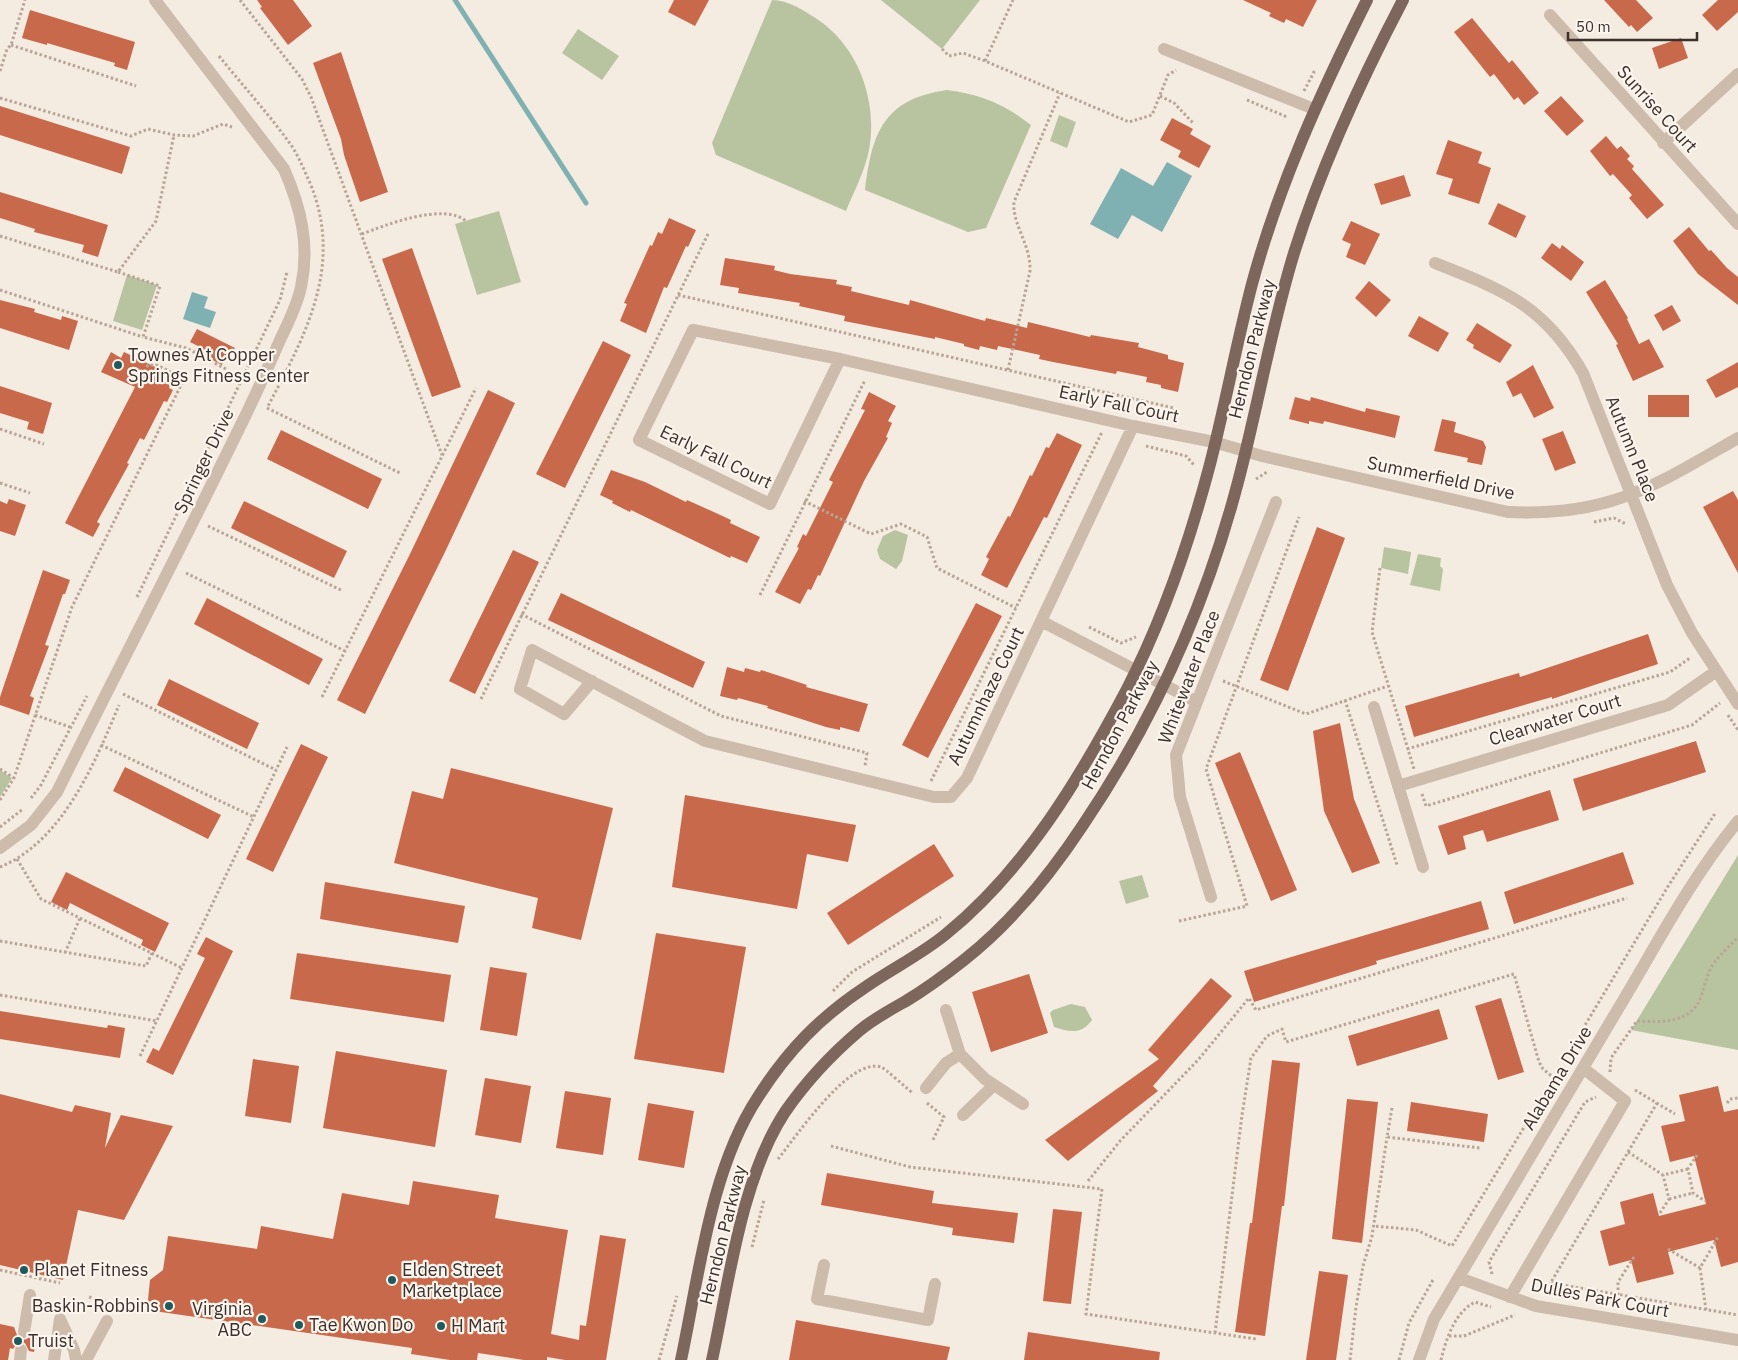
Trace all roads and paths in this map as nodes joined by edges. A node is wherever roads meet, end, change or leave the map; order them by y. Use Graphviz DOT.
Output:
graph roads {
  1 [pos="25,0"];
  2 [pos="155,0"];
  3 [pos="240,0"];
  4 [pos="1013,0"];
  5 [pos="1368,0"];
  6 [pos="1401,1"];
  7 [pos="1550,15"];
  8 [pos="12,45"];
  9 [pos="942,49"];
  10 [pos="1164,49"];
  11 [pos="985,61"];
  12 [pos="0,71"];
  13 [pos="1182,72"];
  14 [pos="1738,74"];
  15 [pos="136,86"];
  16 [pos="1060,93"];
  17 [pos="1160,96"];
  18 [pos="0,98"];
  19 [pos="1243,98"];
  20 [pos="1314,109"];
  21 [pos="1287,117"];
  22 [pos="1193,123"];
  23 [pos="234,130"];
  24 [pos="174,135"];
  25 [pos="1663,143"];
  26 [pos="466,221"];
  27 [pos="1738,224"];
  28 [pos="362,234"];
  29 [pos="708,234"];
  30 [pos="0,236"];
  31 [pos="1435,263"];
  32 [pos="288,265"];
  33 [pos="118,272"];
  34 [pos="0,290"];
  35 [pos="678,295"];
  36 [pos="143,336"];
  37 [pos="840,359"];
  38 [pos="226,369"];
  39 [pos="1008,370"];
  40 [pos="142,378"];
  41 [pos="865,380"];
  42 [pos="476,388"];
  43 [pos="267,408"];
  44 [pos="1108,420"];
  45 [pos="1178,422"];
  46 [pos="1133,426"];
  47 [pos="0,429"];
  48 [pos="1738,438"];
  49 [pos="1214,442"];
  50 [pos="44,444"];
  51 [pos="1146,446"];
  52 [pos="1245,451"];
  53 [pos="442,455"];
  54 [pos="400,473"];
  55 [pos="1276,473"];
  56 [pos="1196,474"];
  57 [pos="1256,479"];
  58 [pos="0,483"];
  59 [pos="30,493"];
  60 [pos="1632,496"];
  61 [pos="804,501"];
  62 [pos="1276,502"];
  63 [pos="1299,517"];
  64 [pos="1587,523"];
  65 [pos="208,526"];
  66 [pos="1630,530"];
  67 [pos="1380,568"];
  68 [pos="186,573"];
  69 [pos="343,591"];
  70 [pos="760,595"];
  71 [pos="134,604"];
  72 [pos="1016,608"];
  73 [pos="521,614"];
  74 [pos="1041,621"];
  75 [pos="1082,624"];
  76 [pos="1140,632"];
  77 [pos="345,651"];
  78 [pos="1686,651"];
  79 [pos="1136,670"];
  80 [pos="1715,672"];
  81 [pos="592,681"];
  82 [pos="1223,681"];
  83 [pos="1164,684"];
  84 [pos="1388,686"];
  85 [pos="1236,687"];
  86 [pos="89,692"];
  87 [pos="123,694"];
  88 [pos="322,697"];
  89 [pos="481,699"];
  90 [pos="1346,700"];
  91 [pos="1197,702"];
  92 [pos="1720,703"];
  93 [pos="1738,704"];
  94 [pos="1374,707"];
  95 [pos="35,715"];
  96 [pos="70,727"];
  97 [pos="100,745"];
  98 [pos="287,747"];
  99 [pos="1407,749"];
  100 [pos="0,769"];
  101 [pos="276,770"];
  102 [pos="874,770"];
  103 [pos="14,778"];
  104 [pos="1417,780"];
  105 [pos="930,784"];
  106 [pos="1398,786"];
  107 [pos="0,800"];
  108 [pos="1716,812"];
  109 [pos="254,817"];
  110 [pos="1738,821"];
  111 [pos="0,827"];
  112 [pos="0,848"];
  113 [pos="17,859"];
  114 [pos="1396,865"];
  115 [pos="1423,867"];
  116 [pos="1211,897"];
  117 [pos="1627,898"];
  118 [pos="80,918"];
  119 [pos="1179,921"];
  120 [pos="1738,937"];
  121 [pos="0,941"];
  122 [pos="65,953"];
  123 [pos="152,953"];
  124 [pos="182,968"];
  125 [pos="0,995"];
  126 [pos="946,1010"];
  127 [pos="157,1021"];
  128 [pos="1575,1042"];
  129 [pos="960,1054"];
  130 [pos="140,1056"];
  131 [pos="1583,1068"];
  132 [pos="994,1085"];
  133 [pos="1605,1085"];
  134 [pos="926,1088"];
  135 [pos="1633,1089"];
  136 [pos="1738,1098"];
  137 [pos="1727,1103"];
  138 [pos="1023,1104"];
  139 [pos="1392,1108"];
  140 [pos="1675,1114"];
  141 [pos="962,1115"];
  142 [pos="1387,1137"];
  143 [pos="932,1142"];
  144 [pos="831,1146"];
  145 [pos="1480,1148"];
  146 [pos="1628,1152"];
  147 [pos="1698,1155"];
  148 [pos="775,1163"];
  149 [pos="1688,1169"];
  150 [pos="1663,1175"];
  151 [pos="1088,1181"];
  152 [pos="1693,1193"];
  153 [pos="764,1198"];
  154 [pos="1669,1199"];
  155 [pos="1705,1201"];
  156 [pos="1660,1213"];
  157 [pos="1374,1226"];
  158 [pos="1718,1237"];
  159 [pos="752,1248"];
  160 [pos="1668,1249"];
  161 [pos="1634,1257"];
  162 [pos="1489,1262"];
  163 [pos="824,1265"];
  164 [pos="1700,1268"];
  165 [pos="0,1270"];
  166 [pos="1434,1278"];
  167 [pos="1459,1278"];
  168 [pos="60,1283"];
  169 [pos="1551,1283"];
  170 [pos="935,1284"];
  171 [pos="30,1294"];
  172 [pos="1618,1295"];
  173 [pos="89,1297"];
  174 [pos="1510,1297"];
  175 [pos="115,1304"];
  176 [pos="1706,1310"];
  177 [pos="1515,1315"];
  178 [pos="1738,1315"];
  179 [pos="107,1321"];
  180 [pos="24,1332"];
  181 [pos="1215,1333"];
  182 [pos="1449,1336"];
  183 [pos="1256,1339"];
  184 [pos="1738,1340"];
  185 [pos="54,1360"];
  186 [pos="76,1360"];
  187 [pos="86,1360"];
  188 [pos="681,1360"];
  189 [pos="712,1360"];
  190 [pos="1350,1360"];
  191 [pos="1399,1360"];
  192 [pos="1419,1360"];
  1 -- 8 [label="path"];
  2 -- 112 [label="street, Springer Drive"];
  3 -- 28 [label="path"];
  4 -- 11 [label="path"];
  5 -- 20 [label="main road, Herndon Parkway"];
  6 -- 52 [label="main road, Herndon Parkway"];
  7 -- 25 [label="street, Sunrise Court"];
  8 -- 12 [label="path"];
  8 -- 15 [label="path"];
  9 -- 11 [label="path"];
  10 -- 20 [label="street"];
  11 -- 16 [label="path"];
  13 -- 17 [label="path"];
  14 -- 25 [label="street"];
  16 -- 17 [label="path"];
  16 -- 39 [label="path"];
  17 -- 22 [label="path"];
  18 -- 24 [label="path"];
  19 -- 21 [label="path"];
  20 -- 49 [label="main road, Herndon Parkway"];
  23 -- 24 [label="path"];
  24 -- 33 [label="path"];
  25 -- 27 [label="street, Sunrise Court"];
  26 -- 28 [label="path"];
  28 -- 53 [label="path"];
  29 -- 35 [label="path"];
  30 -- 33 [label="path"];
  31 -- 60 [label="street, Autumn Place"];
  32 -- 71 [label="path"];
  33 -- 36 [label="path"];
  34 -- 36 [label="path"];
  35 -- 39 [label="path"];
  35 -- 73 [label="path"];
  36 -- 38 [label="path"];
  37 -- 37 [label="street, Early Fall Court"];
  37 -- 44 [label="street, Early Fall Court"];
  39 -- 45 [label="path"];
  40 -- 95 [label="path"];
  41 -- 61 [label="path"];
  42 -- 53 [label="path"];
  43 -- 54 [label="path"];
  44 -- 46 [label="street, Early Fall Court"];
  44 -- 72 [label="path"];
  46 -- 49 [label="street, Early Fall Court"];
  46 -- 74 [label="street, Autumnhaze Court"];
  47 -- 50 [label="path"];
  48 -- 60 [label="street, Summerfield Drive"];
  49 -- 52 [label="street, Summerfield Drive"];
  49 -- 79 [label="main road, Herndon Parkway"];
  51 -- 56 [label="path"];
  52 -- 60 [label="street, Summerfield Drive"];
  52 -- 83 [label="main road, Herndon Parkway"];
  53 -- 77 [label="path"];
  55 -- 57 [label="path"];
  58 -- 59 [label="path"];
  60 -- 80 [label="street, Autumn Place"];
  61 -- 70 [label="path"];
  61 -- 72 [label="path"];
  62 -- 91 [label="street, Whitewater Place"];
  63 -- 85 [label="path"];
  64 -- 66 [label="path"];
  65 -- 69 [label="path"];
  67 -- 84 [label="path"];
  68 -- 77 [label="path"];
  72 -- 105 [label="path"];
  73 -- 89 [label="path"];
  73 -- 102 [label="path"];
  74 -- 79 [label="street"];
  74 -- 81 [label="street, Autumnhaze Court"];
  75 -- 76 [label="path"];
  77 -- 88 [label="path"];
  78 -- 99 [label="path"];
  79 -- 83 [label="street"];
  79 -- 188 [label="main road, Herndon Parkway"];
  80 -- 93 [label="street, Autumn Place"];
  80 -- 104 [label="street, Clearwater Court"];
  81 -- 81 [label="street, Autumnhaze Court"];
  82 -- 85 [label="path"];
  83 -- 91 [label="street"];
  83 -- 189 [label="main road, Herndon Parkway"];
  84 -- 90 [label="path"];
  84 -- 99 [label="path"];
  85 -- 90 [label="path"];
  85 -- 119 [label="path"];
  86 -- 96 [label="path"];
  87 -- 101 [label="path"];
  90 -- 114 [label="path"];
  91 -- 116 [label="street, Whitewater Place"];
  92 -- 104 [label="path"];
  94 -- 106 [label="street"];
  95 -- 96 [label="path"];
  95 -- 103 [label="path"];
  96 -- 111 [label="path"];
  97 -- 109 [label="path"];
  98 -- 101 [label="path"];
  99 -- 104 [label="path"];
  100 -- 103 [label="path"];
  101 -- 109 [label="path"];
  103 -- 107 [label="path"];
  104 -- 106 [label="street, Clearwater Court"];
  106 -- 115 [label="street"];
  108 -- 128 [label="path"];
  109 -- 124 [label="path"];
  110 -- 131 [label="street, Alabama Drive"];
  113 -- 118 [label="path"];
  117 -- 151 [label="path"];
  118 -- 122 [label="path"];
  118 -- 123 [label="path"];
  120 -- 133 [label="path"];
  121 -- 122 [label="path"];
  122 -- 123 [label="path"];
  123 -- 124 [label="path"];
  124 -- 127 [label="path"];
  125 -- 127 [label="path"];
  126 -- 129 [label="street"];
  127 -- 130 [label="path"];
  129 -- 132 [label="street"];
  129 -- 134 [label="street"];
  131 -- 133 [label="street"];
  131 -- 167 [label="street, Alabama Drive"];
  132 -- 138 [label="street"];
  132 -- 141 [label="street"];
  133 -- 162 [label="path"];
  133 -- 174 [label="street"];
  135 -- 140 [label="path"];
  136 -- 137 [label="path"];
  139 -- 142 [label="path"];
  142 -- 145 [label="path"];
  142 -- 157 [label="path"];
  143 -- 148 [label="path"];
  144 -- 181 [label="path"];
  146 -- 150 [label="path"];
  147 -- 149 [label="path"];
  149 -- 150 [label="path"];
  149 -- 152 [label="path"];
  150 -- 154 [label="path"];
  152 -- 154 [label="path"];
  152 -- 155 [label="path"];
  153 -- 159 [label="path"];
  154 -- 156 [label="path"];
  157 -- 181 [label="path"];
  157 -- 190 [label="path"];
  158 -- 164 [label="path"];
  160 -- 164 [label="path"];
  161 -- 172 [label="path"];
  163 -- 170 [label="street"];
  164 -- 176 [label="path"];
  165 -- 168 [label="path"];
  166 -- 191 [label="path"];
  167 -- 174 [label="street, Dulles Park Court"];
  167 -- 192 [label="street, Alabama Drive"];
  169 -- 172 [label="path"];
  171 -- 180 [label="street"];
  172 -- 176 [label="path"];
  173 -- 175 [label="path"];
  174 -- 184 [label="street, Dulles Park Court"];
  176 -- 178 [label="path"];
  177 -- 182 [label="path"];
  179 -- 187 [label="street"];
  181 -- 183 [label="path"];
  185 -- 186 [label="street"];
}
